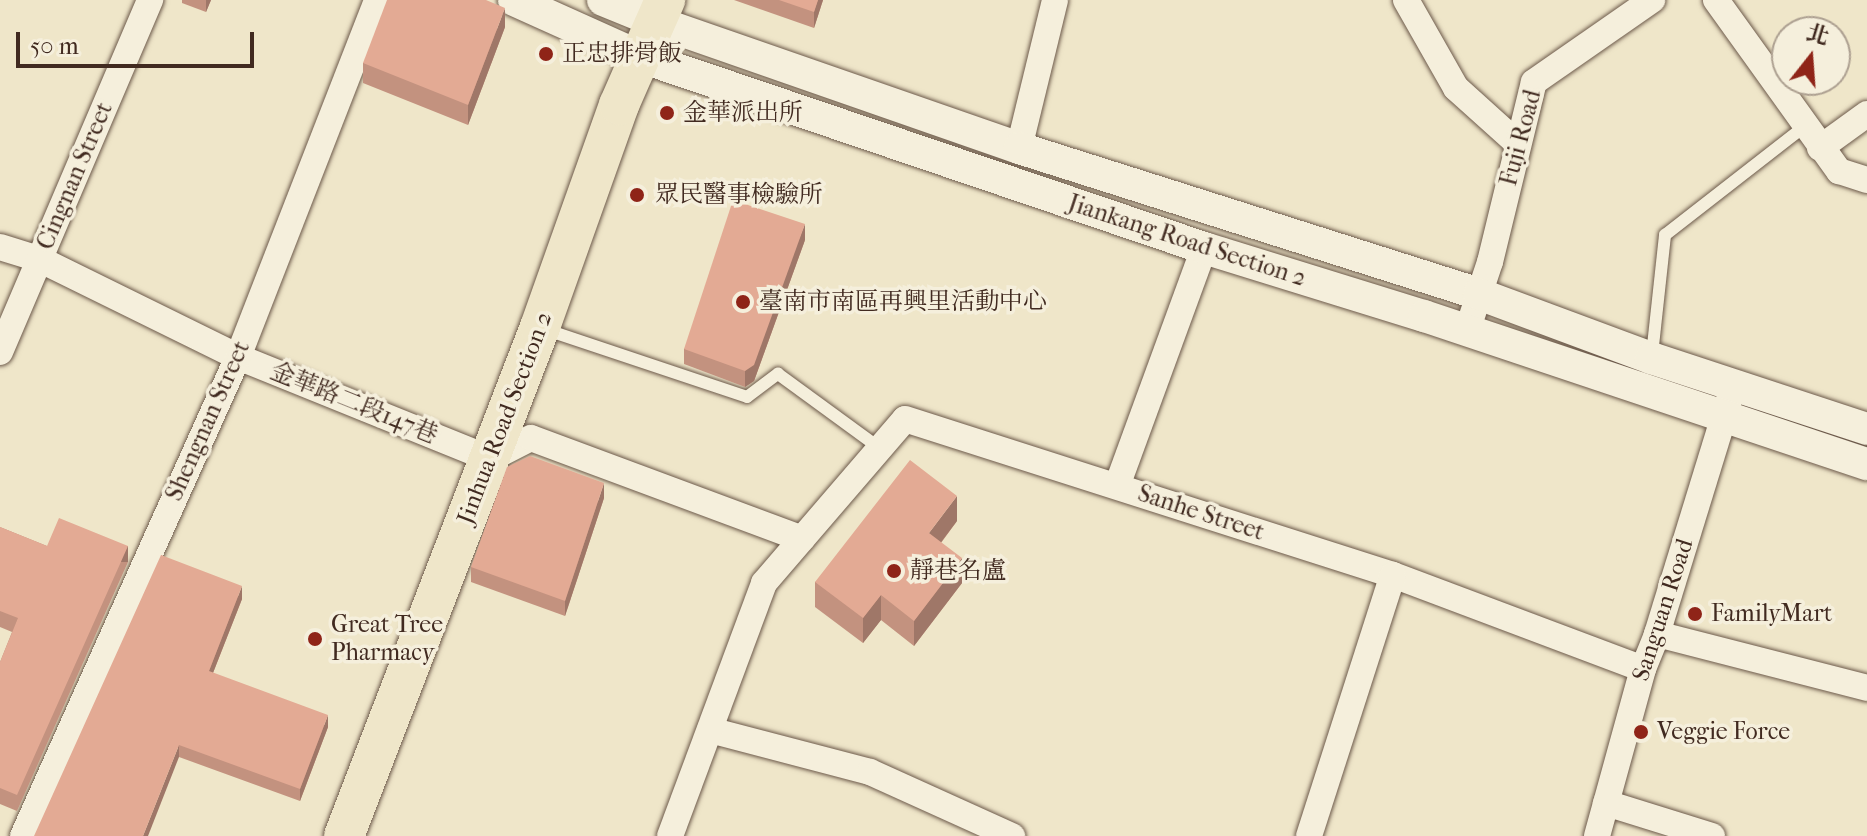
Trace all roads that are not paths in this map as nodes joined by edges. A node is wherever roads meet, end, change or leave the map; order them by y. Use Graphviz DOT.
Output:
graph roads {
  1 [pos="150,0"];
  2 [pos="377,0"];
  3 [pos="514,0"];
  4 [pos="603,0"];
  5 [pos="1055,0"];
  6 [pos="1406,0"];
  7 [pos="1652,0"];
  8 [pos="1716,0"];
  9 [pos="655,26"];
  10 [pos="1867,114"];
  11 [pos="1813,137"];
  12 [pos="1517,143"];
  13 [pos="1019,148"];
  14 [pos="1867,180"];
  15 [pos="0,247"];
  16 [pos="1204,248"];
  17 [pos="39,259"];
  18 [pos="1479,294"];
  19 [pos="540,327"];
  20 [pos="1467,331"];
  21 [pos="0,352"];
  22 [pos="238,357"];
  23 [pos="1651,358"];
  24 [pos="1734,386"];
  25 [pos="1724,418"];
  26 [pos="1867,429"];
  27 [pos="878,447"];
  28 [pos="490,459"];
  29 [pos="1867,464"];
  30 [pos="1117,486"];
  31 [pos="802,539"];
  32 [pos="1393,575"];
  33 [pos="1657,634"];
  34 [pos="1643,669"];
  35 [pos="1867,688"];
  36 [pos="710,730"];
  37 [pos="1606,803"];
  38 [pos="23,836"];
  39 [pos="344,836"];
  40 [pos="670,836"];
  41 [pos="1012,836"];
  42 [pos="1309,836"];
  43 [pos="1597,836"];
  44 [pos="1712,836"];
  1 -- 17 [label="street, Cingnan Street"];
  2 -- 22 [label="street, Shengnan Street"];
  3 -- 9 [label="street, Jiankang Road Section 2"];
  4 -- 9 [label="street, Jiankang Road Section 2"];
  5 -- 13 [label="street"];
  6 -- 12 [label="street"];
  7 -- 12 [label="street, Fuji Road"];
  8 -- 11 [label="street"];
  9 -- 13 [label="street, Jiankang Road Section 2"];
  9 -- 16 [label="street, Jiankang Road Section 2"];
  9 -- 19 [label="main road, Jinhua Road Section 2"];
  10 -- 11 [label="street"];
  11 -- 14 [label="street"];
  11 -- 23 [label="lane"];
  12 -- 18 [label="street, Fuji Road"];
  13 -- 18 [label="street, Jiankang Road Section 2"];
  15 -- 17 [label="street, 金華路二段147巷"];
  16 -- 20 [label="street, Jiankang Road Section 2"];
  16 -- 30 [label="street"];
  17 -- 21 [label="street, Cingnan Street"];
  17 -- 22 [label="street, 金華路二段147巷"];
  18 -- 20 [label="street, Fuji Road"];
  18 -- 23 [label="street, Jiankang Road Section 2"];
  19 -- 27 [label="lane"];
  19 -- 28 [label="main road, Jinhua Road Section 2"];
  20 -- 25 [label="street, Jiankang Road Section 2"];
  22 -- 28 [label="street, 金華路二段147巷"];
  22 -- 38 [label="street, Shengnan Street"];
  23 -- 24 [label="street, Jiankang Road Section 2"];
  24 -- 25 [label="street, Sanguan Road"];
  24 -- 26 [label="street, Jiankang Road Section 2"];
  25 -- 29 [label="street, Jiankang Road Section 2"];
  25 -- 33 [label="street, Sanguan Road"];
  27 -- 30 [label="street, Sanhe Street"];
  27 -- 31 [label="street, Sanhe Street"];
  28 -- 31 [label="street"];
  28 -- 39 [label="main road, Jinhua Road Section 2"];
  30 -- 32 [label="street, Sanhe Street"];
  31 -- 36 [label="street, Sanhe Street"];
  32 -- 34 [label="street, Sanhe Street"];
  32 -- 42 [label="street"];
  33 -- 34 [label="street, Sanguan Road"];
  33 -- 35 [label="street"];
  34 -- 37 [label="street, Sanguan Road"];
  36 -- 40 [label="street, Sanhe Street"];
  36 -- 41 [label="street"];
  37 -- 43 [label="street, Sanguan Road"];
  37 -- 44 [label="street"];
}
